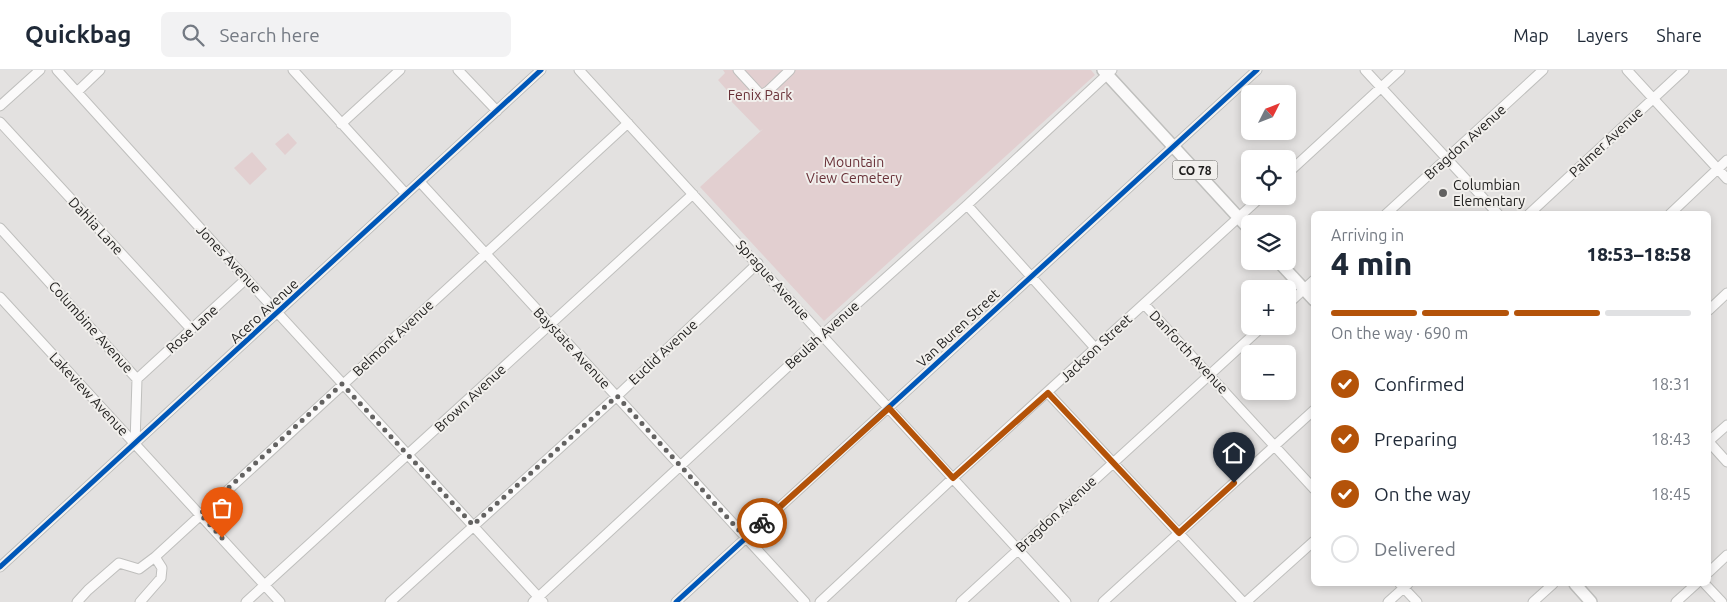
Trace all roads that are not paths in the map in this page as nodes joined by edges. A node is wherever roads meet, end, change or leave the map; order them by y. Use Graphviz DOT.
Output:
graph roads {
  1 [pos="40,70"];
  2 [pos="57,70"];
  3 [pos="100,70"];
  4 [pos="293,70"];
  5 [pos="400,70"];
  6 [pos="458,70"];
  7 [pos="542,70"];
  8 [pos="579,70"];
  9 [pos="738,70"];
  10 [pos="790,70"];
  11 [pos="1256,70"];
  12 [pos="1365,70"];
  13 [pos="1400,70"];
  14 [pos="1543,70"];
  15 [pos="1627,70"];
  16 [pos="1684,70"];
  17 [pos="1108,72"];
  18 [pos="1381,87"];
  19 [pos="76,92"];
  20 [pos="1653,98"];
  21 [pos="0,106"];
  22 [pos="497,111"];
  23 [pos="0,122"];
  24 [pos="628,123"];
  25 [pos="341,124"];
  26 [pos="1173,146"];
  27 [pos="1447,158"];
  28 [pos="1727,160"];
  29 [pos="1296,166"];
  30 [pos="1718,169"];
  31 [pos="1727,179"];
  32 [pos="420,182"];
  33 [pos="406,194"];
  34 [pos="693,194"];
  35 [pos="967,205"];
  36 [pos="1253,205"];
  37 [pos="1389,211"];
  38 [pos="1495,211"];
  39 [pos="1532,211"];
  40 [pos="1673,211"];
  41 [pos="1239,218"];
  42 [pos="0,228"];
  43 [pos="485,253"];
  44 [pos="758,263"];
  45 [pos="1286,270"];
  46 [pos="1031,276"];
  47 [pos="246,279"];
  48 [pos="1311,283"];
  49 [pos="1304,289"];
  50 [pos="1727,293"];
  51 [pos="1296,296"];
  52 [pos="1311,297"];
  53 [pos="0,299"];
  54 [pos="1144,304"];
  55 [pos="1711,308"];
  56 [pos="279,313"];
  57 [pos="550,324"];
  58 [pos="191,329"];
  59 [pos="822,335"];
  60 [pos="1253,335"];
  61 [pos="1096,349"];
  62 [pos="1210,374"];
  63 [pos="137,379"];
  64 [pos="342,384"];
  65 [pos="1048,393"];
  66 [pos="617,396"];
  67 [pos="889,408"];
  68 [pos="1311,413"];
  69 [pos="1727,425"];
  70 [pos="1711,440"];
  71 [pos="135,444"];
  72 [pos="1711,444"];
  73 [pos="1275,445"];
  74 [pos="408,455"];
  75 [pos="1113,462"];
  76 [pos="1727,462"];
  77 [pos="680,466"];
  78 [pos="953,478"];
  79 [pos="1311,486"];
  80 [pos="200,514"];
  81 [pos="473,525"];
  82 [pos="1179,533"];
  83 [pos="746,538"];
  84 [pos="1311,544"];
  85 [pos="1018,549"];
  86 [pos="1727,555"];
  87 [pos="155,557"];
  88 [pos="0,567"];
  89 [pos="1711,570"];
  90 [pos="265,585"];
  91 [pos="1403,586"];
  92 [pos="1405,586"];
  93 [pos="1551,586"];
  94 [pos="1577,586"];
  95 [pos="1694,586"];
  96 [pos="1707,586"];
  97 [pos="538,600"];
  98 [pos="77,602"];
  99 [pos="140,602"];
  100 [pos="246,602"];
  101 [pos="280,602"];
  102 [pos="390,602"];
  103 [pos="676,602"];
  104 [pos="805,602"];
  105 [pos="820,602"];
  106 [pos="961,602"];
  107 [pos="1066,602"];
  108 [pos="1103,602"];
  109 [pos="1244,602"];
  110 [pos="1388,602"];
  111 [pos="1417,602"];
  112 [pos="1533,602"];
  113 [pos="1591,602"];
  114 [pos="1676,602"];
  115 [pos="1722,602"];
  1 -- 21 [label="street"];
  2 -- 19 [label="street, Jones Avenue"];
  3 -- 19 [label="street"];
  4 -- 25 [label="street"];
  5 -- 25 [label="street"];
  6 -- 22 [label="street"];
  7 -- 22 [label="street, Acero Avenue"];
  8 -- 24 [label="street, Sprague Avenue"];
  9 -- 10 [label="street"];
  11 -- 26 [label="street, Van Buren Street"];
  12 -- 18 [label="street"];
  13 -- 18 [label="street"];
  14 -- 27 [label="street, Bragdon Avenue"];
  15 -- 20 [label="street"];
  16 -- 20 [label="street, Palmer Avenue"];
  17 -- 26 [label="main road, CO 78"];
  17 -- 35 [label="street, Beulah Avenue"];
  18 -- 27 [label="street"];
  18 -- 29 [label="street"];
  19 -- 47 [label="street, Jones Avenue"];
  20 -- 30 [label="street"];
  20 -- 39 [label="street, Palmer Avenue"];
  22 -- 32 [label="street, Acero Avenue"];
  23 -- 58 [label="street, Dahlia Lane"];
  24 -- 34 [label="street, Sprague Avenue"];
  24 -- 43 [label="street, Belmont Avenue"];
  25 -- 33 [label="street"];
  26 -- 41 [label="main road, CO 78"];
  26 -- 46 [label="street, Van Buren Street"];
  27 -- 37 [label="street, Bragdon Avenue"];
  27 -- 38 [label="street"];
  28 -- 30 [label="street"];
  30 -- 31 [label="street"];
  30 -- 40 [label="street"];
  32 -- 33 [label="street, Acero Avenue"];
  32 -- 43 [label="street, Baystate Avenue"];
  33 -- 56 [label="street, Acero Avenue"];
  34 -- 44 [label="street, Sprague Avenue"];
  34 -- 57 [label="street, Brown Avenue"];
  35 -- 46 [label="street"];
  35 -- 59 [label="street, Beulah Avenue"];
  36 -- 41 [label="street, Jackson Street"];
  41 -- 54 [label="street, Jackson Street"];
  42 -- 63 [label="street, Columbine Avenue"];
  43 -- 57 [label="street, Baystate Avenue"];
  43 -- 64 [label="street, Belmont Avenue"];
  44 -- 59 [label="street, Sprague Avenue"];
  44 -- 66 [label="street, Euclid Avenue"];
  45 -- 49 [label="main road"];
  46 -- 61 [label="street"];
  46 -- 67 [label="street, Van Buren Street"];
  47 -- 56 [label="street, Jones Avenue"];
  47 -- 58 [label="street, Rose Lane"];
  48 -- 49 [label="street"];
  49 -- 51 [label="street"];
  49 -- 52 [label="main road"];
  50 -- 55 [label="street"];
  53 -- 71 [label="street, Lakeview Avenue"];
  54 -- 61 [label="street, Jackson Street"];
  54 -- 62 [label="street, Danforth Avenue"];
  56 -- 64 [label="street, Jones Avenue"];
  56 -- 71 [label="street, Acero Avenue"];
  57 -- 66 [label="street, Baystate Avenue"];
  57 -- 74 [label="street, Brown Avenue"];
  58 -- 63 [label="street, Rose Lane"];
  59 -- 67 [label="street, Sprague Avenue"];
  59 -- 77 [label="street, Beulah Avenue"];
  60 -- 62 [label="street, Bragdon Avenue"];
  61 -- 65 [label="street, Jackson Street"];
  62 -- 73 [label="street, Danforth Avenue"];
  62 -- 75 [label="street, Bragdon Avenue"];
  63 -- 71 [label="street, Columbine Avenue"];
  64 -- 74 [label="street, Jones Avenue"];
  64 -- 80 [label="street, Belmont Avenue"];
  65 -- 75 [label="street"];
  65 -- 78 [label="street, Jackson Street"];
  66 -- 77 [label="street, Baystate Avenue"];
  66 -- 81 [label="street, Euclid Avenue"];
  67 -- 78 [label="street, Sprague Avenue"];
  67 -- 83 [label="street, Van Buren Street"];
  68 -- 73 [label="street"];
  69 -- 70 [label="street"];
  71 -- 80 [label="street, Lakeview Avenue"];
  71 -- 88 [label="street, Acero Avenue"];
  72 -- 76 [label="street"];
  73 -- 79 [label="street, Danforth Avenue"];
  73 -- 82 [label="street"];
  74 -- 81 [label="street, Jones Avenue"];
  74 -- 90 [label="street, Brown Avenue"];
  75 -- 82 [label="street"];
  75 -- 85 [label="street, Bragdon Avenue"];
  77 -- 83 [label="street, Baystate Avenue"];
  77 -- 97 [label="street, Beulah Avenue"];
  78 -- 85 [label="street, Sprague Avenue"];
  78 -- 105 [label="street, Jackson Street"];
  80 -- 87 [label="street, Belmont Avenue"];
  80 -- 90 [label="street, Lakeview Avenue"];
  81 -- 97 [label="street, Jones Avenue"];
  81 -- 102 [label="street, Euclid Avenue"];
  82 -- 108 [label="street"];
  82 -- 109 [label="street"];
  83 -- 103 [label="street, Van Buren Street"];
  83 -- 104 [label="street, Baystate Avenue"];
  84 -- 109 [label="street"];
  85 -- 106 [label="street, Bragdon Avenue"];
  85 -- 107 [label="street, Sprague Avenue"];
  86 -- 89 [label="street"];
  87 -- 98 [label="street, Belmont Avenue"];
  87 -- 99 [label="street"];
  90 -- 100 [label="street, Brown Avenue"];
  90 -- 101 [label="street, Lakeview Avenue"];
  91 -- 110 [label="street"];
  92 -- 111 [label="street"];
  93 -- 112 [label="street"];
  94 -- 113 [label="main road"];
  95 -- 114 [label="street"];
  96 -- 115 [label="street"];
}
